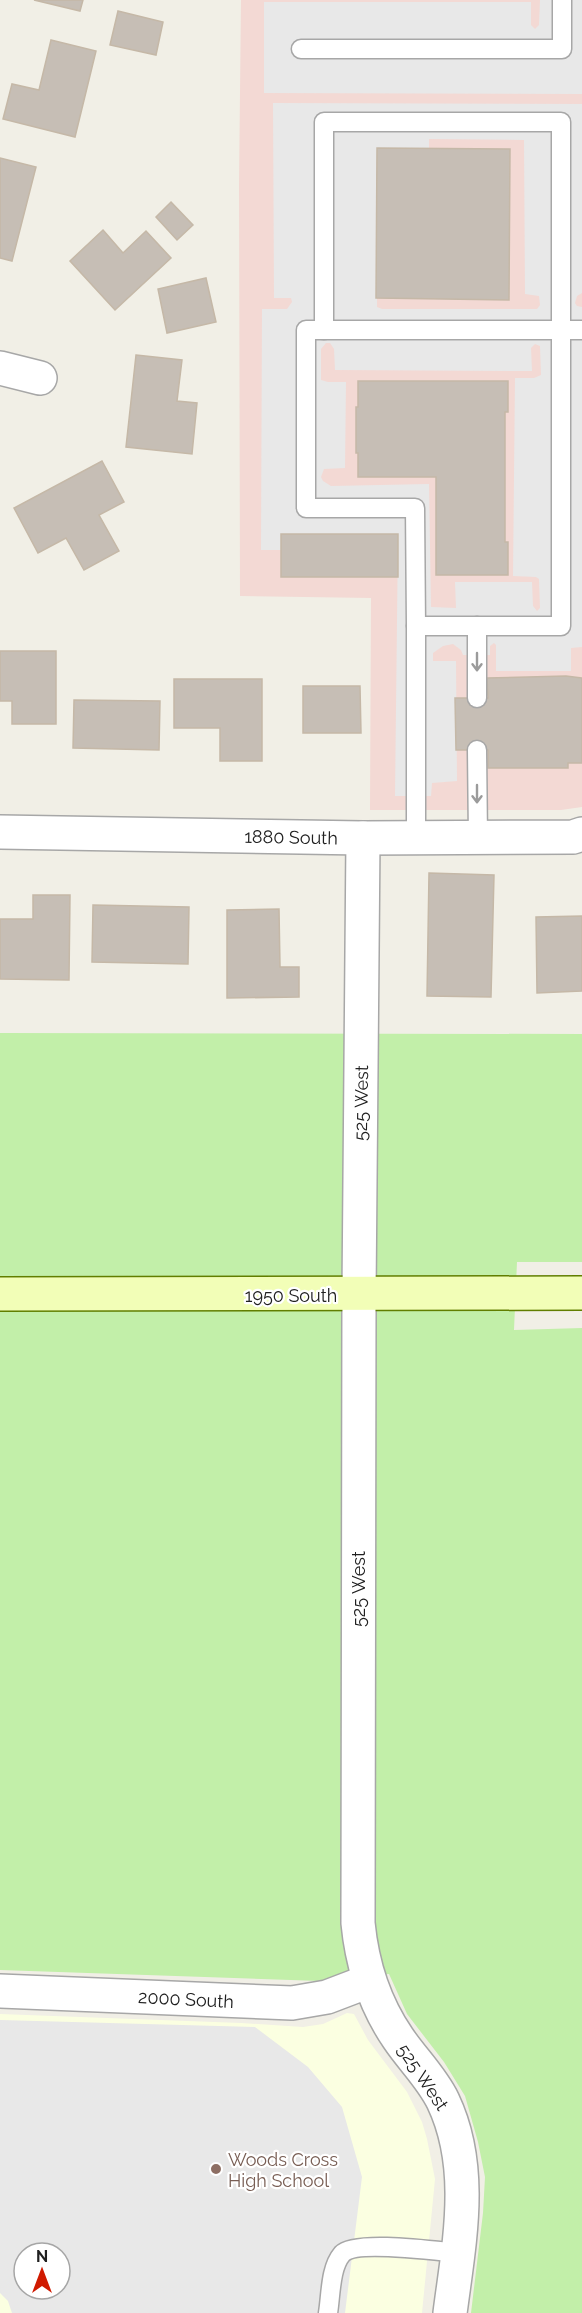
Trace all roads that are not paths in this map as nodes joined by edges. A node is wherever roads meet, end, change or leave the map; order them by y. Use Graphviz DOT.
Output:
graph roads {
  1 [pos="562,0"];
  2 [pos="301,49"];
  3 [pos="324,330"];
  4 [pos="561,330"];
  5 [pos="582,330"];
  6 [pos="0,368"];
  7 [pos="40,378"];
  8 [pos="416,626"];
  9 [pos="477,626"];
  10 [pos="477,699"];
  11 [pos="477,750"];
  12 [pos="0,832"];
  13 [pos="582,834"];
  14 [pos="363,838"];
  15 [pos="416,838"];
  16 [pos="478,838"];
  17 [pos="582,1293"];
  18 [pos="0,1294"];
  19 [pos="359,1295"];
  20 [pos="369,1981"];
  21 [pos="0,1991"];
  22 [pos="458,2253"];
  23 [pos="328,2313"];
  24 [pos="450,2313"];
  1 -- 2 [label="lane"];
  3 -- 4 [label="lane"];
  3 -- 4 [label="lane"];
  3 -- 8 [label="lane"];
  4 -- 5 [label="lane"];
  4 -- 9 [label="lane"];
  6 -- 7 [label="street"];
  8 -- 9 [label="lane"];
  8 -- 15 [label="lane"];
  9 -- 10 [label="lane, one-way"];
  11 -- 16 [label="lane, one-way"];
  12 -- 14 [label="street, 1880 South"];
  13 -- 16 [label="street, 1880 South"];
  14 -- 15 [label="street, 1880 South"];
  14 -- 19 [label="street, 525 West"];
  15 -- 16 [label="street, 1880 South"];
  17 -- 19 [label="street, 1950 South"];
  18 -- 19 [label="street, 1950 South"];
  19 -- 20 [label="street, 525 West"];
  20 -- 21 [label="street, 2000 South"];
  20 -- 22 [label="street, 525 West"];
  22 -- 23 [label="lane"];
  22 -- 24 [label="street, 525 West"];
}
